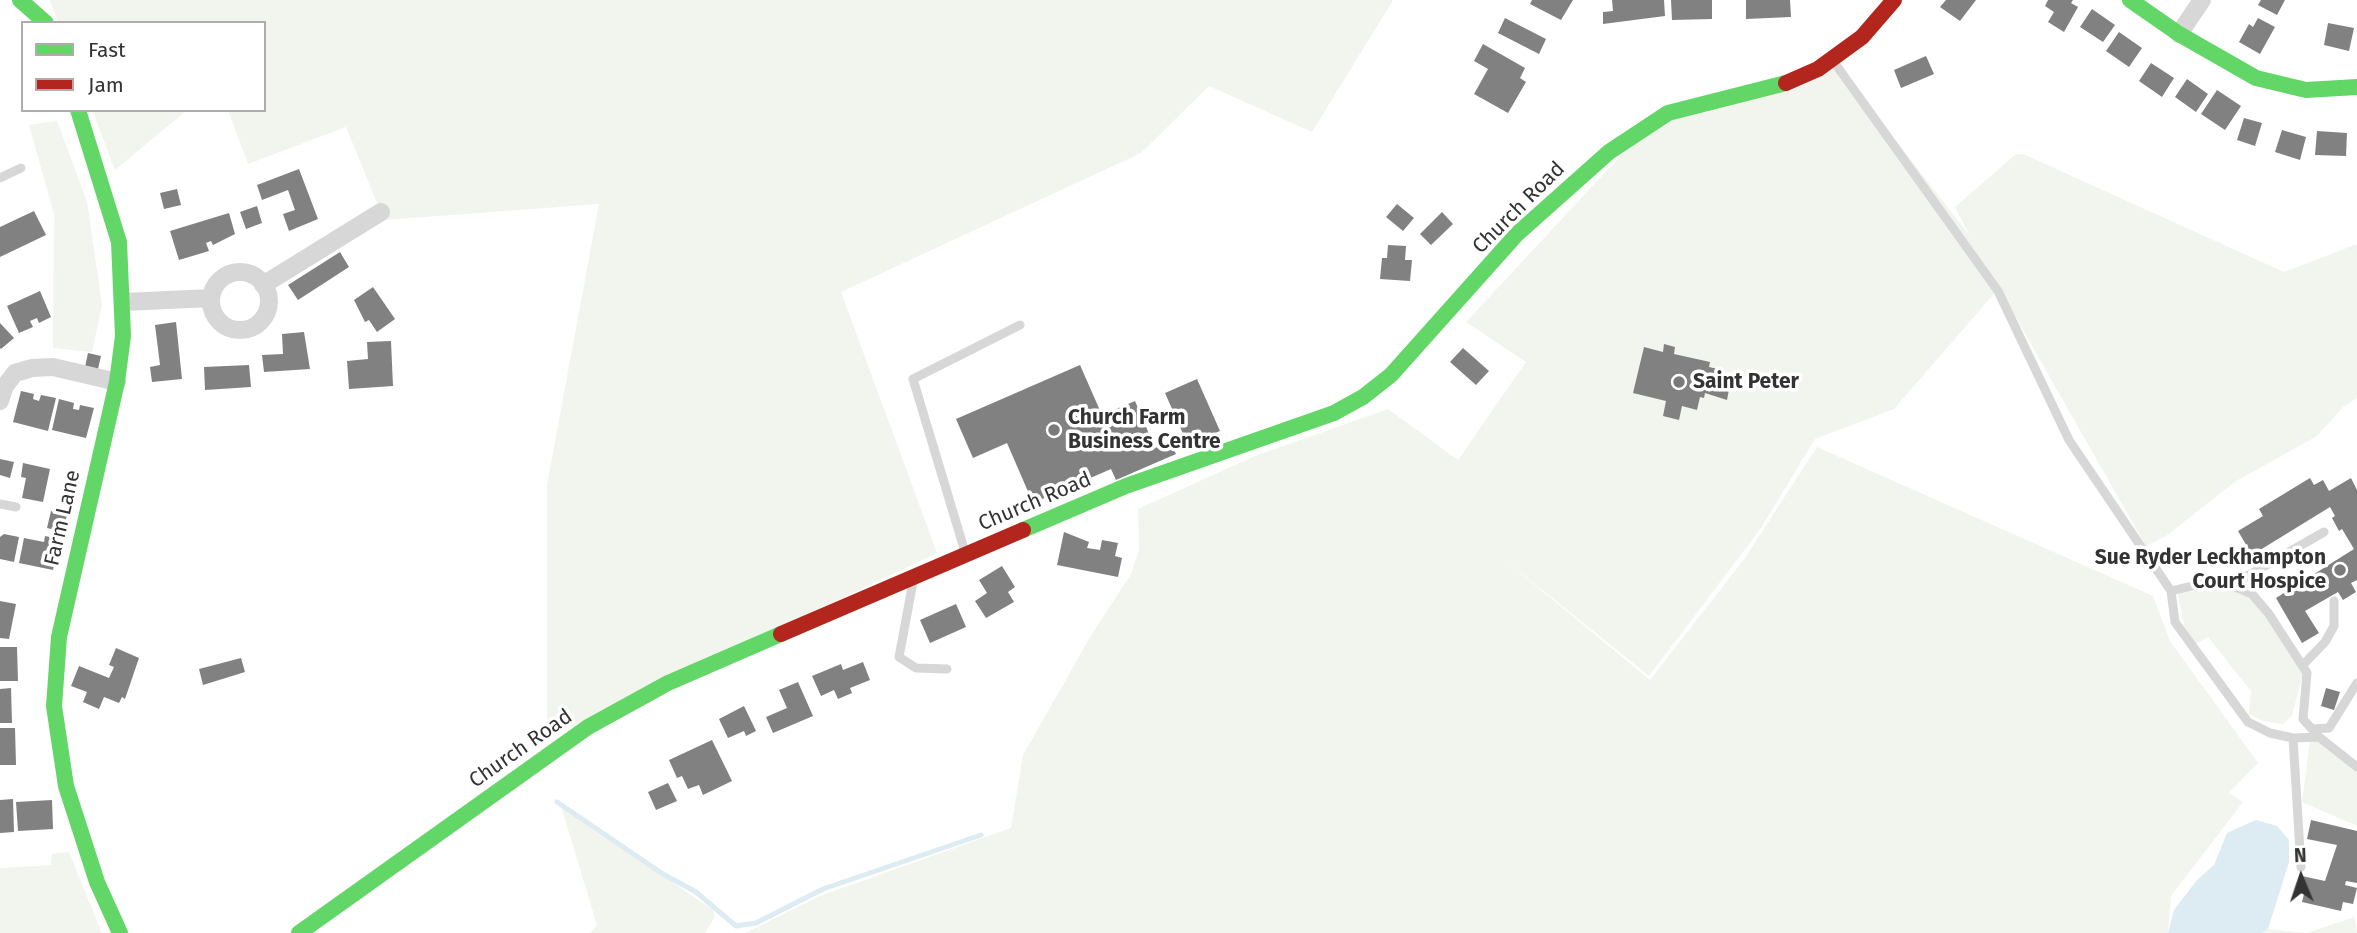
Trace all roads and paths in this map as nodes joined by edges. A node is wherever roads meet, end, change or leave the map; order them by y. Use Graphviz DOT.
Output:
graph roads {
  1 [pos="20,0"];
  2 [pos="1894,0"];
  3 [pos="2130,0"];
  4 [pos="2202,0"];
  5 [pos="44,21"];
  6 [pos="2179,34"];
  7 [pos="1833,60"];
  8 [pos="2357,86"];
  9 [pos="79,112"];
  10 [pos="21,167"];
  11 [pos="0,178"];
  12 [pos="381,212"];
  13 [pos="263,285"];
  14 [pos="211,298"];
  15 [pos="124,302"];
  16 [pos="1020,325"];
  17 [pos="117,382"];
  18 [pos="0,401"];
  19 [pos="0,504"];
  20 [pos="16,507"];
  21 [pos="2324,532"];
  22 [pos="965,554"];
  23 [pos="914,577"];
  24 [pos="2228,587"];
  25 [pos="2171,591"];
  26 [pos="2334,601"];
  27 [pos="2303,665"];
  28 [pos="947,669"];
  29 [pos="2357,683"];
  30 [pos="2316,733"];
  31 [pos="2293,738"];
  32 [pos="2357,767"];
  33 [pos="2301,867"];
  34 [pos="120,933"];
  35 [pos="299,933"];
  1 -- 5 [label="street"];
  2 -- 7 [label="street, Church Road"];
  3 -- 6 [label="street"];
  4 -- 6 [label="street"];
  6 -- 8 [label="street"];
  7 -- 22 [label="street, Church Road"];
  7 -- 25 [label="lane"];
  9 -- 15 [label="street, Farm Lane"];
  10 -- 11 [label="lane"];
  12 -- 13 [label="street"];
  13 -- 14 [label="street"];
  13 -- 14 [label="street"];
  14 -- 15 [label="street"];
  15 -- 17 [label="street, Farm Lane"];
  16 -- 22 [label="lane"];
  17 -- 18 [label="street"];
  17 -- 34 [label="street, Farm Lane"];
  19 -- 20 [label="lane"];
  21 -- 24 [label="lane"];
  22 -- 23 [label="street, Church Road"];
  23 -- 28 [label="lane"];
  23 -- 35 [label="street, Church Road"];
  24 -- 25 [label="lane"];
  24 -- 27 [label="lane"];
  25 -- 31 [label="lane"];
  26 -- 27 [label="lane"];
  27 -- 30 [label="lane"];
  29 -- 30 [label="lane"];
  30 -- 31 [label="lane"];
  30 -- 32 [label="lane"];
  31 -- 33 [label="lane"];
}
